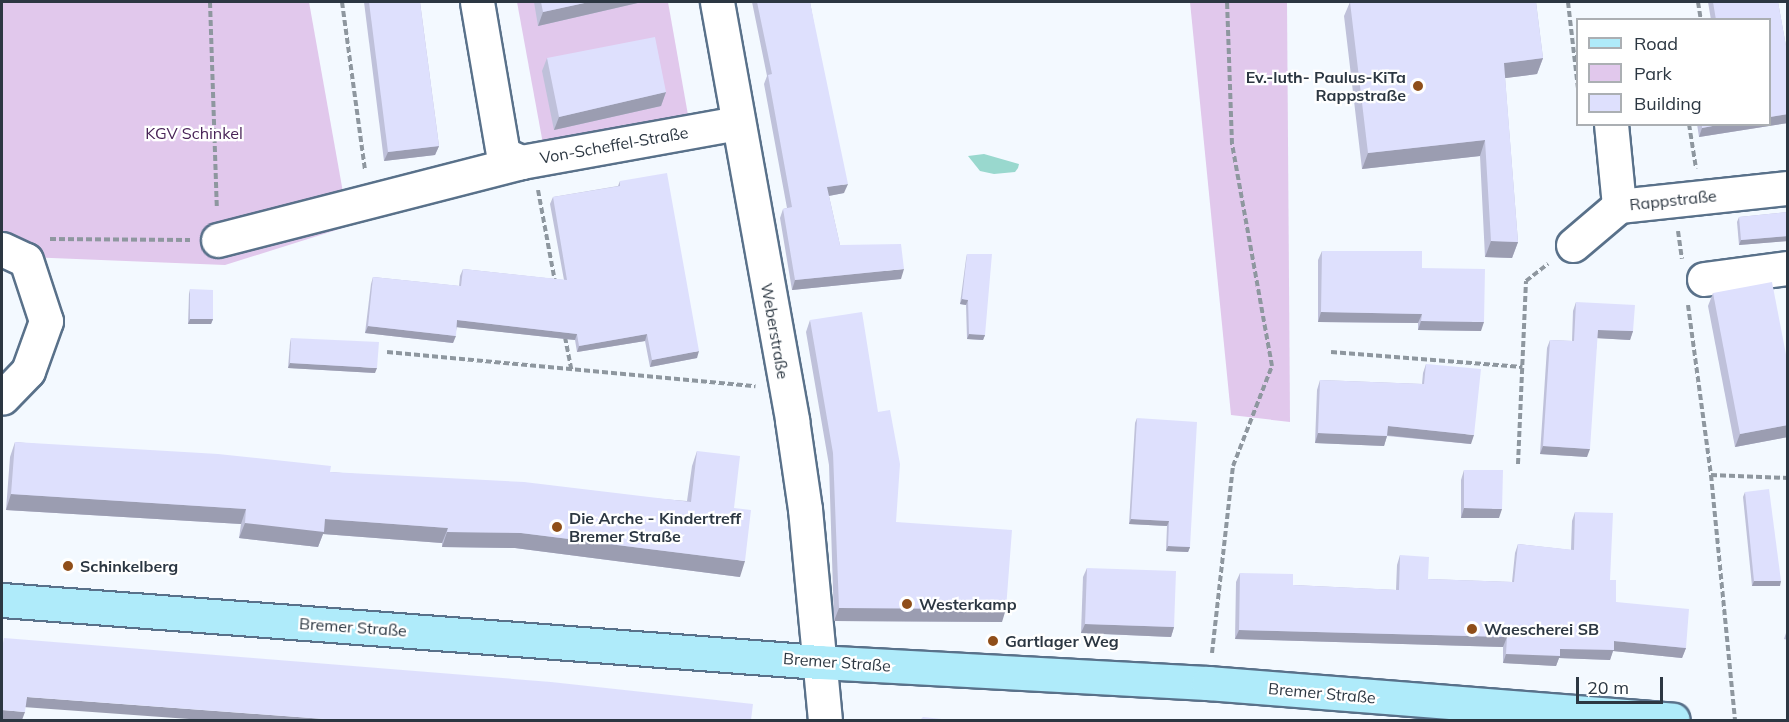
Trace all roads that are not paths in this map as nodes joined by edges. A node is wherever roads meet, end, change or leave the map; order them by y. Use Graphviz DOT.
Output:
graph roads {
  1 [pos="477,2"];
  2 [pos="717,2"];
  3 [pos="737,123"];
  4 [pos="1611,126"];
  5 [pos="527,160"];
  6 [pos="1788,188"];
  7 [pos="1619,206"];
  8 [pos="218,240"];
  9 [pos="1573,245"];
  10 [pos="2,249"];
  11 [pos="1788,268"];
  12 [pos="1691,280"];
  13 [pos="2,398"];
  14 [pos="2,600"];
  15 [pos="819,662"];
  16 [pos="825,720"];
  17 [pos="1674,720"];
  1 -- 5 [label="street, Von-Scheffel-Straße"];
  2 -- 3 [label="street, Weberstraße"];
  3 -- 5 [label="street, Von-Scheffel-Straße"];
  3 -- 15 [label="street, Weberstraße"];
  4 -- 7 [label="street"];
  5 -- 8 [label="street"];
  6 -- 7 [label="street, Rappstraße"];
  7 -- 9 [label="street, Rappstraße"];
  10 -- 13 [label="street"];
  11 -- 12 [label="street"];
  14 -- 15 [label="main road, Bremer Straße"];
  15 -- 16 [label="street"];
  15 -- 17 [label="main road, Bremer Straße"];
}
